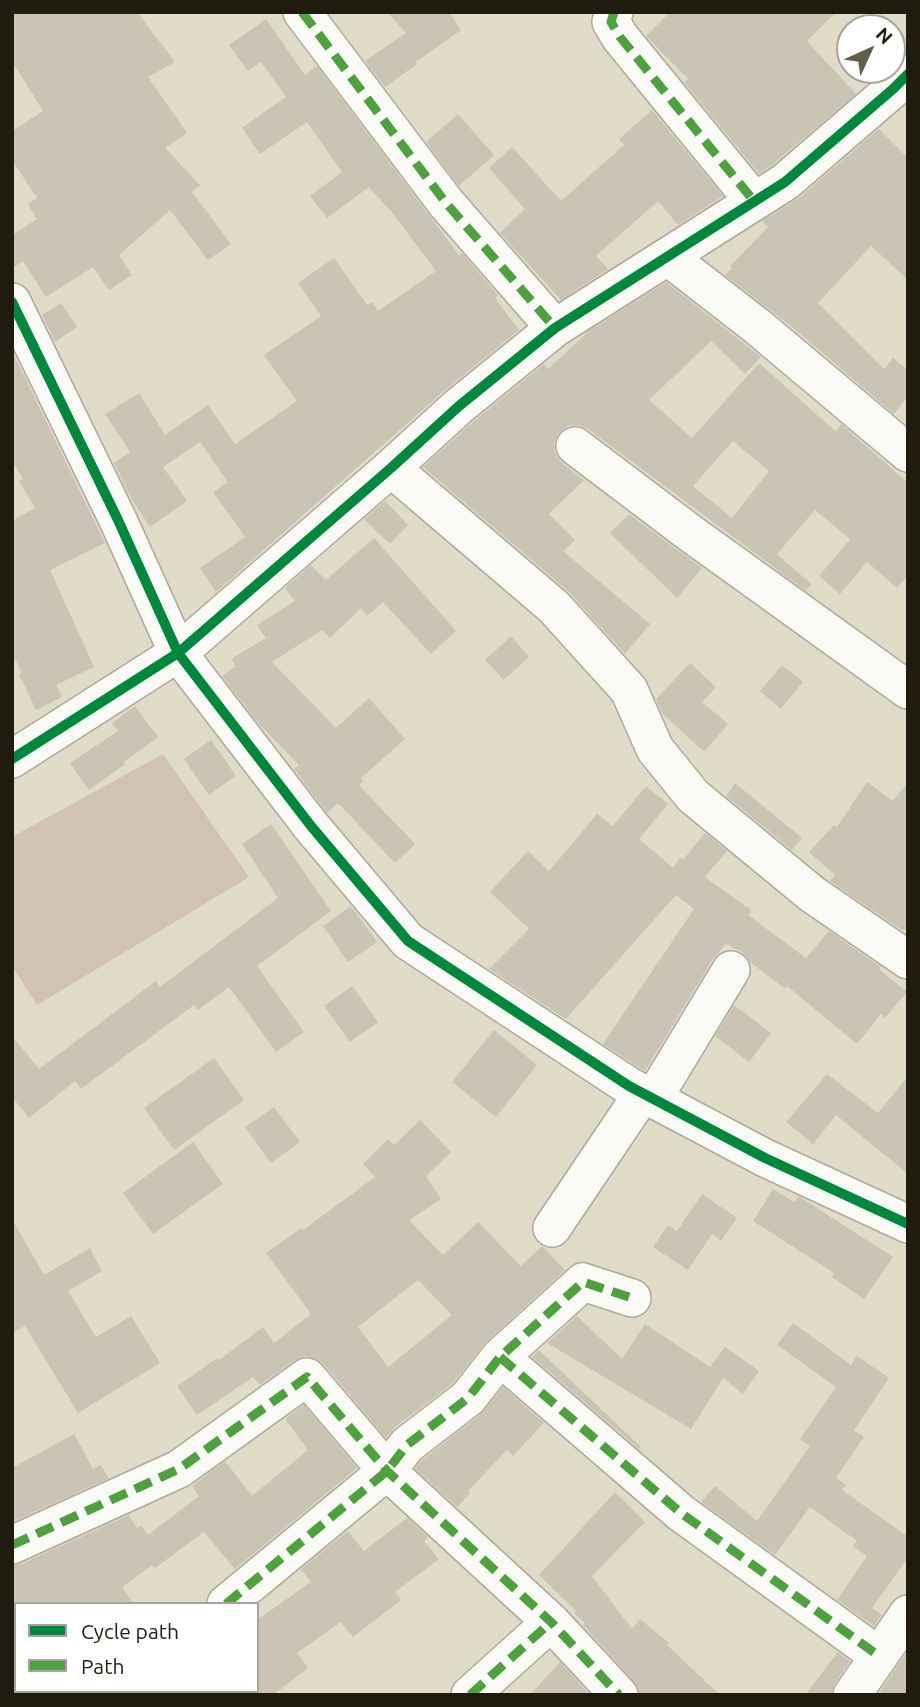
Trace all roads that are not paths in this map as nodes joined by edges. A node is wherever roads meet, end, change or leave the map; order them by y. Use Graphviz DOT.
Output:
graph roads {
  1 [pos="302,12"];
  2 [pos="614,12"];
  3 [pos="903,88"];
  4 [pos="753,201"];
  5 [pos="668,257"];
  6 [pos="12,302"];
  7 [pos="555,328"];
  8 [pos="575,446"];
  9 [pos="908,453"];
  10 [pos="391,468"];
  11 [pos="177,653"];
  12 [pos="908,690"];
  13 [pos="12,759"];
  14 [pos="908,960"];
  15 [pos="731,970"];
  16 [pos="648,1096"];
  17 [pos="908,1224"];
  18 [pos="552,1228"];
  19 [pos="632,1298"];
  20 [pos="500,1357"];
  21 [pos="387,1471"];
  22 [pos="12,1545"];
  23 [pos="228,1602"];
  24 [pos="908,1614"];
  25 [pos="551,1622"];
  26 [pos="879,1656"];
  27 [pos="470,1695"];
  28 [pos="619,1695"];
  29 [pos="852,1695"];
  1 -- 7 [label="street"];
  2 -- 4 [label="street"];
  3 -- 4 [label="street"];
  4 -- 5 [label="street"];
  5 -- 7 [label="street"];
  5 -- 9 [label="street"];
  6 -- 11 [label="street"];
  7 -- 10 [label="street"];
  8 -- 12 [label="street"];
  10 -- 11 [label="street"];
  10 -- 14 [label="street"];
  11 -- 13 [label="street"];
  11 -- 16 [label="street"];
  15 -- 16 [label="street"];
  16 -- 17 [label="street"];
  16 -- 18 [label="street"];
  19 -- 20 [label="street"];
  20 -- 21 [label="street"];
  20 -- 26 [label="street"];
  21 -- 22 [label="street"];
  21 -- 23 [label="street"];
  21 -- 25 [label="street"];
  24 -- 26 [label="street"];
  25 -- 27 [label="street"];
  25 -- 28 [label="street"];
  26 -- 29 [label="street"];
}
